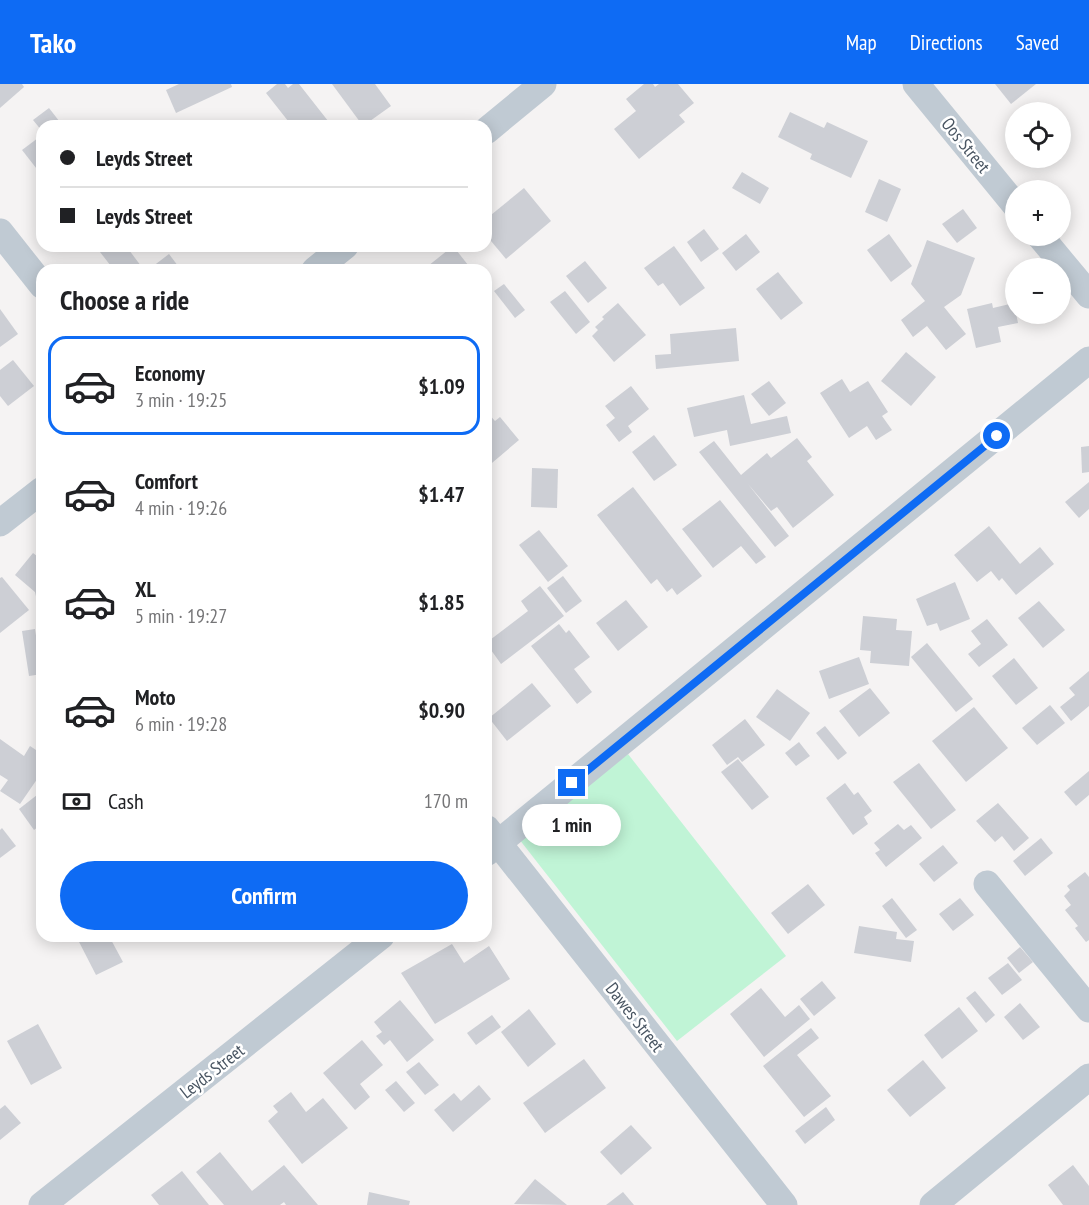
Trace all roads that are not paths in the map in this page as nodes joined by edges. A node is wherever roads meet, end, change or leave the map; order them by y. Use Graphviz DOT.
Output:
graph roads {
  1 [pos="543,84"];
  2 [pos="916,84"];
  3 [pos="492,126"];
  4 [pos="1005,193"];
  5 [pos="0,232"];
  6 [pos="1048,246"];
  7 [pos="338,252"];
  8 [pos="322,264"];
  9 [pos="36,277"];
  10 [pos="1089,295"];
  11 [pos="1089,360"];
  12 [pos="36,495"];
  13 [pos="0,523"];
  14 [pos="492,840"];
  15 [pos="492,844"];
  16 [pos="987,884"];
  17 [pos="373,942"];
  18 [pos="1089,1009"];
  19 [pos="1089,1077"];
  20 [pos="42,1205"];
  21 [pos="784,1205"];
  22 [pos="933,1205"];
  1 -- 3 [label="street"];
  2 -- 4 [label="street, Oos Street"];
  5 -- 9 [label="street"];
  6 -- 10 [label="street"];
  7 -- 8 [label="street"];
  11 -- 14 [label="street"];
  12 -- 13 [label="street"];
  15 -- 21 [label="street, Dawes Street"];
  16 -- 18 [label="street"];
  17 -- 20 [label="street, Leyds Street"];
  19 -- 22 [label="street"];
}
